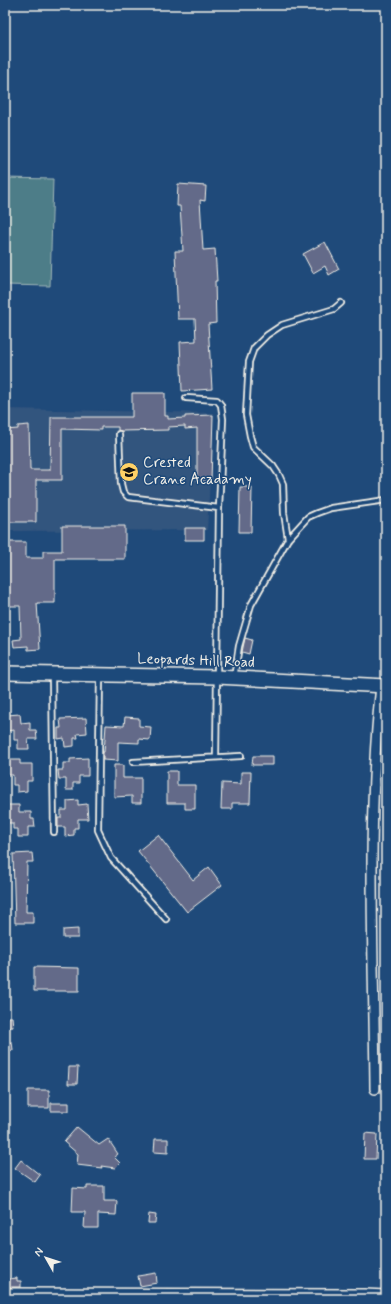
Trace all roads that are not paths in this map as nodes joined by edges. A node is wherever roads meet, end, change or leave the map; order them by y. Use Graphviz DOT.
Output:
graph roads {
  1 [pos="341,303"];
  2 [pos="186,398"];
  3 [pos="119,434"];
  4 [pos="386,500"];
  5 [pos="219,508"];
  6 [pos="288,539"];
  7 [pos="5,673"];
  8 [pos="52,673"];
  9 [pos="100,674"];
  10 [pos="217,677"];
  11 [pos="234,679"];
  12 [pos="383,686"];
  13 [pos="241,756"];
  14 [pos="216,757"];
  15 [pos="133,762"];
  16 [pos="54,832"];
  17 [pos="166,919"];
  18 [pos="375,1089"];
  19 [pos="5,1293"];
  20 [pos="386,1295"];
  1 -- 6 [label="lane"];
  2 -- 5 [label="lane"];
  3 -- 5 [label="lane"];
  4 -- 6 [label="lane"];
  5 -- 10 [label="lane"];
  6 -- 11 [label="lane"];
  7 -- 8 [label="main road, Leopards Hill Road"];
  8 -- 9 [label="main road, Leopards Hill Road"];
  8 -- 16 [label="lane"];
  9 -- 10 [label="main road, Leopards Hill Road"];
  9 -- 17 [label="lane"];
  10 -- 11 [label="main road, Leopards Hill Road"];
  10 -- 14 [label="lane"];
  11 -- 12 [label="main road, Leopards Hill Road"];
  12 -- 18 [label="street"];
  13 -- 14 [label="lane"];
  14 -- 15 [label="lane"];
  19 -- 20 [label="street"];
}
